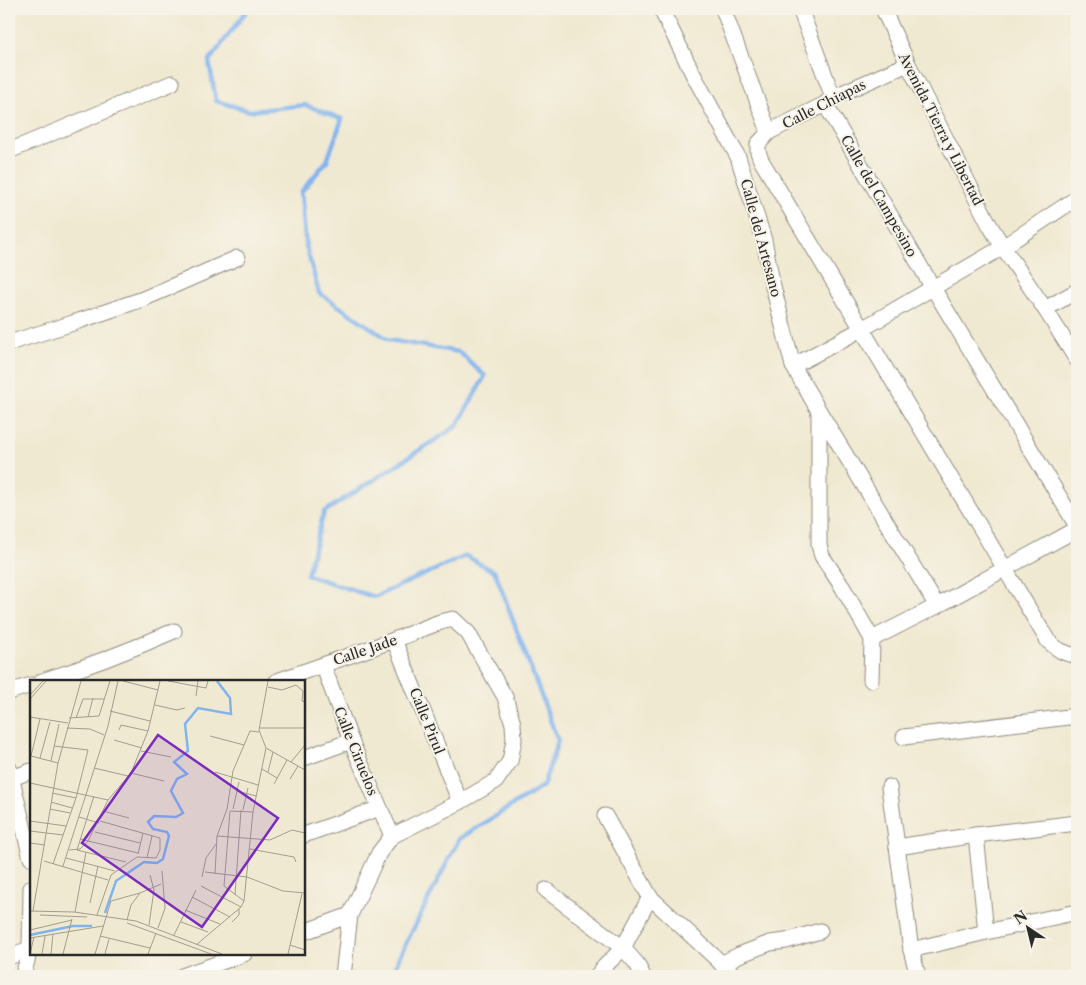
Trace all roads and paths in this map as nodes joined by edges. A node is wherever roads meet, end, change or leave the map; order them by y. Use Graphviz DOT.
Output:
graph roads {
  1 [pos="661,9"];
  2 [pos="723,9"];
  3 [pos="800,9"];
  4 [pos="884,9"];
  5 [pos="908,64"];
  6 [pos="172,83"];
  7 [pos="829,100"];
  8 [pos="769,132"];
  9 [pos="9,151"];
  10 [pos="1077,198"];
  11 [pos="1003,247"];
  12 [pos="237,258"];
  13 [pos="933,288"];
  14 [pos="1077,291"];
  15 [pos="1045,308"];
  16 [pos="862,329"];
  17 [pos="9,343"];
  18 [pos="1077,360"];
  19 [pos="793,366"];
  20 [pos="819,411"];
  21 [pos="1077,527"];
  22 [pos="1004,569"];
  23 [pos="937,606"];
  24 [pos="174,631"];
  25 [pos="872,639"];
  26 [pos="394,640"];
  27 [pos="1077,656"];
  28 [pos="323,665"];
  29 [pos="45,680"];
  30 [pos="280,680"];
  31 [pos="871,680"];
  32 [pos="30,685"];
  33 [pos="9,692"];
  34 [pos="1077,716"];
  35 [pos="904,737"];
  36 [pos="351,740"];
  37 [pos="305,758"];
  38 [pos="30,771"];
  39 [pos="10,773"];
  40 [pos="889,787"];
  41 [pos="12,796"];
  42 [pos="460,802"];
  43 [pos="380,808"];
  44 [pos="605,816"];
  45 [pos="1077,823"];
  46 [pos="305,835"];
  47 [pos="976,835"];
  48 [pos="392,836"];
  49 [pos="897,847"];
  50 [pos="30,855"];
  51 [pos="546,890"];
  52 [pos="650,897"];
  53 [pos="1077,912"];
  54 [pos="350,915"];
  55 [pos="820,931"];
  56 [pos="305,932"];
  57 [pos="986,932"];
  58 [pos="623,948"];
  59 [pos="30,949"];
  60 [pos="911,950"];
  61 [pos="241,955"];
  62 [pos="9,958"];
  63 [pos="721,964"];
  64 [pos="23,976"];
  65 [pos="182,976"];
  66 [pos="343,976"];
  67 [pos="597,976"];
  68 [pos="643,976"];
  69 [pos="735,976"];
  70 [pos="918,976"];
  1 -- 19 [label="street, Calle del Artesano"];
  2 -- 8 [label="street"];
  3 -- 7 [label="street, Calle del Campesino"];
  4 -- 5 [label="street, Avenida Tierra y Libertad"];
  5 -- 7 [label="street, Calle Chiapas"];
  5 -- 11 [label="street, Avenida Tierra y Libertad"];
  6 -- 9 [label="street"];
  7 -- 8 [label="street, Calle Chiapas"];
  7 -- 13 [label="street, Calle del Campesino"];
  8 -- 16 [label="street, Calle Chiapas"];
  10 -- 11 [label="street"];
  11 -- 13 [label="street"];
  11 -- 15 [label="street, Avenida Tierra y Libertad"];
  12 -- 17 [label="street"];
  13 -- 16 [label="street"];
  13 -- 21 [label="street, Calle del Campesino"];
  14 -- 15 [label="street"];
  15 -- 18 [label="street, Avenida Tierra y Libertad"];
  16 -- 19 [label="street"];
  16 -- 22 [label="street"];
  19 -- 20 [label="street, Calle del Artesano"];
  20 -- 23 [label="street, Calle del Artesano"];
  20 -- 25 [label="street"];
  21 -- 22 [label="street"];
  22 -- 23 [label="street"];
  22 -- 27 [label="street"];
  23 -- 25 [label="street"];
  24 -- 29 [label="street"];
  25 -- 31 [label="street"];
  26 -- 28 [label="street, Calle Jade"];
  26 -- 42 [label="street, Calle Pirul"];
  26 -- 42 [label="street, Calle Jade"];
  28 -- 30 [label="street, Calle Jade"];
  28 -- 36 [label="street, Calle Ciruelos"];
  32 -- 33 [label="street"];
  34 -- 35 [label="street"];
  36 -- 37 [label="street"];
  36 -- 43 [label="street, Calle Ciruelos"];
  38 -- 39 [label="street"];
  39 -- 41 [label="street"];
  40 -- 49 [label="street"];
  41 -- 50 [label="street"];
  42 -- 48 [label="street"];
  43 -- 46 [label="street"];
  43 -- 48 [label="street, Calle Ciruelos"];
  44 -- 52 [label="street"];
  45 -- 47 [label="street"];
  47 -- 49 [label="street"];
  47 -- 57 [label="street"];
  48 -- 54 [label="street"];
  49 -- 60 [label="street"];
  51 -- 58 [label="street"];
  52 -- 58 [label="street"];
  52 -- 63 [label="street"];
  53 -- 57 [label="street"];
  54 -- 56 [label="street"];
  54 -- 66 [label="street"];
  55 -- 63 [label="street"];
  57 -- 60 [label="street"];
  58 -- 67 [label="street"];
  58 -- 68 [label="street"];
  59 -- 62 [label="street"];
  59 -- 64 [label="street"];
  60 -- 70 [label="street"];
  61 -- 65 [label="street"];
  63 -- 69 [label="street"];
}
